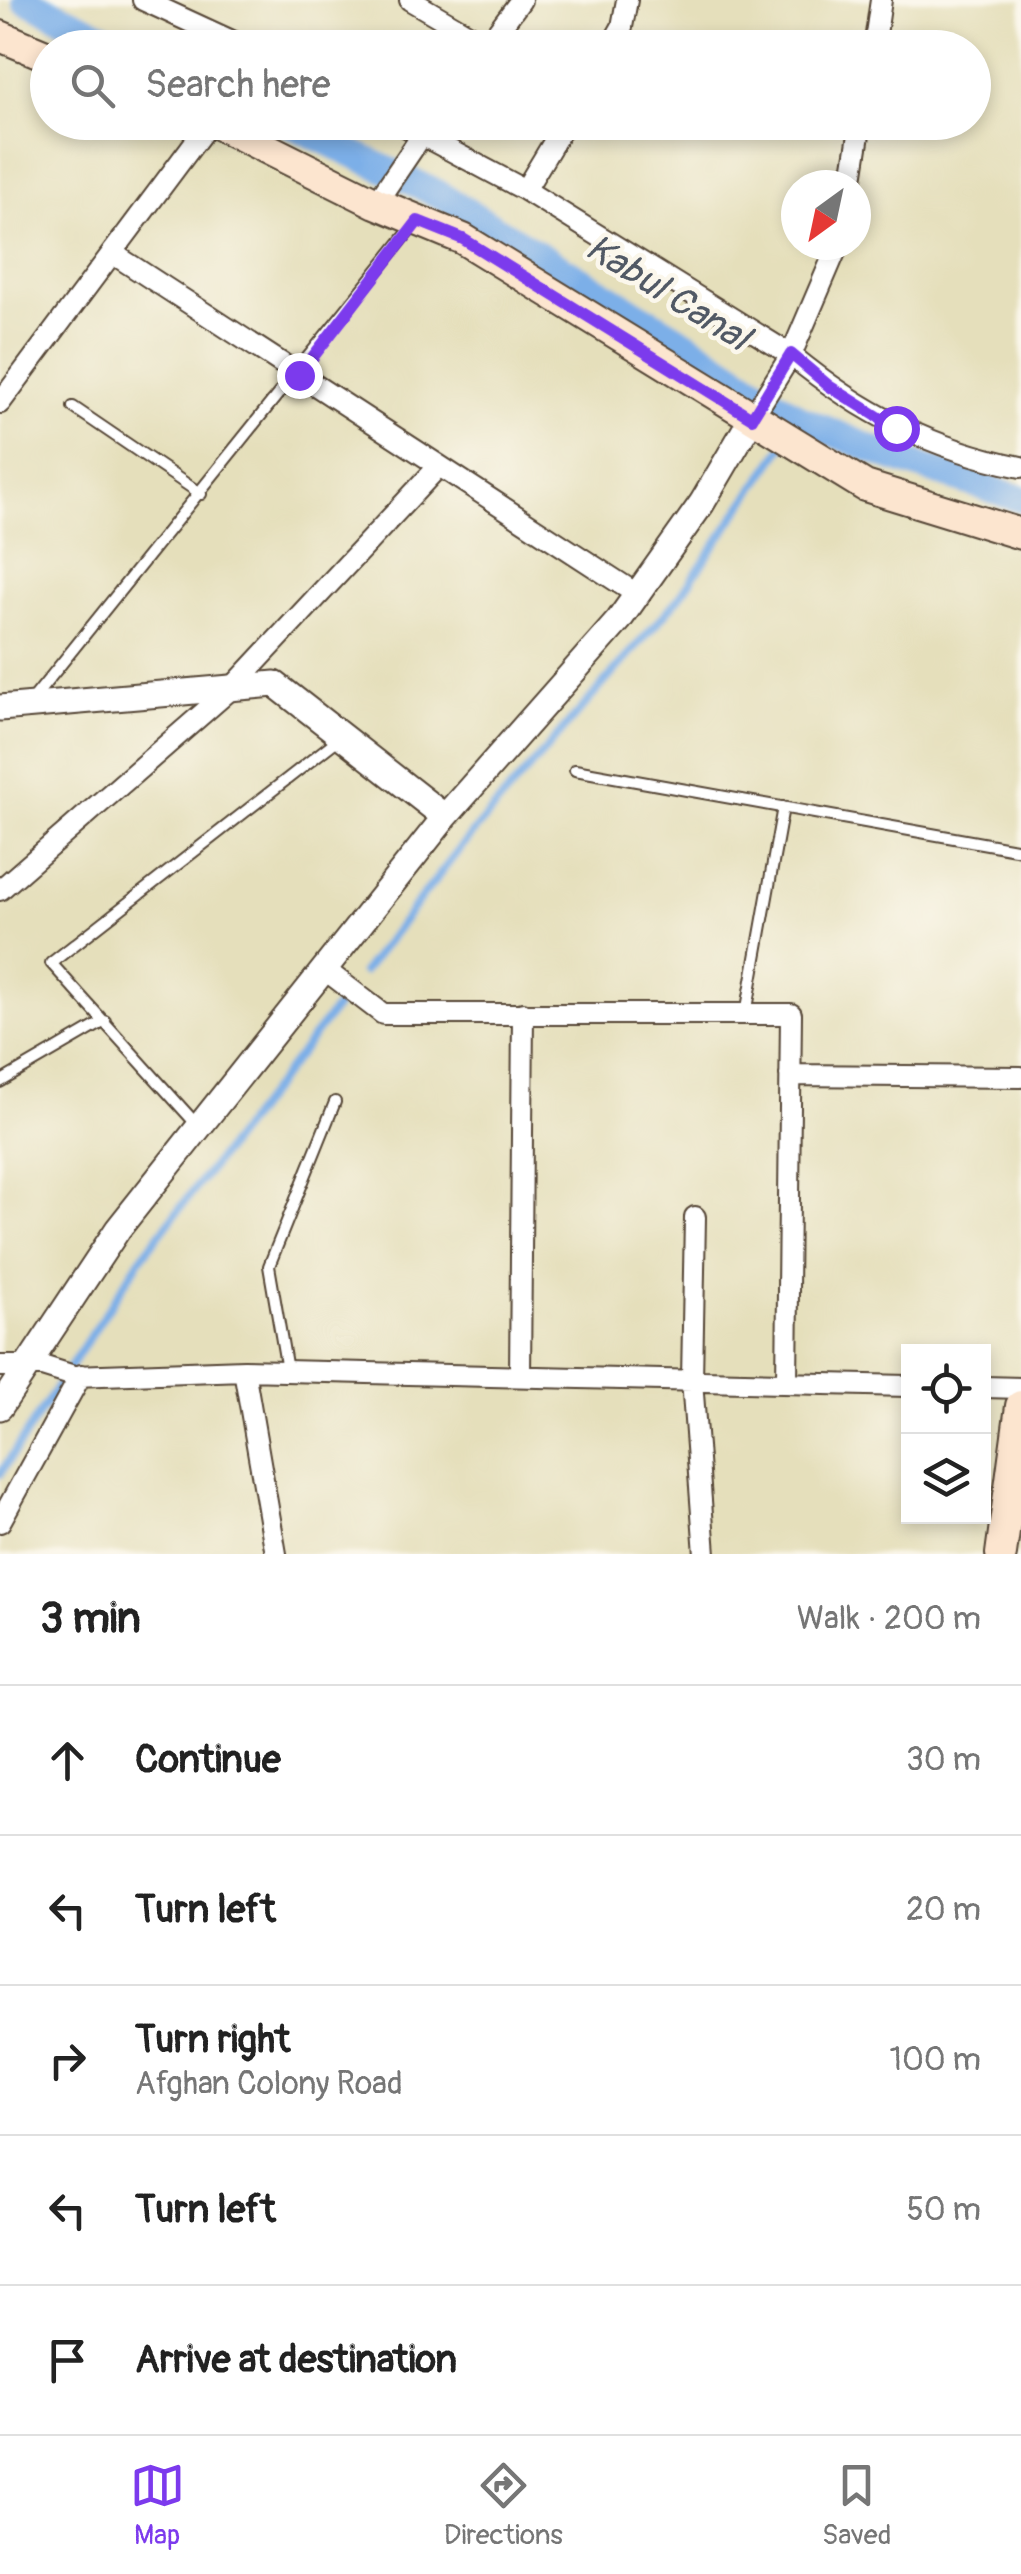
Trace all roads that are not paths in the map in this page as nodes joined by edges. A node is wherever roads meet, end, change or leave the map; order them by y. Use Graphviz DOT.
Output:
graph roads {
  1 [pos="143,0"];
  2 [pos="410,0"];
  3 [pos="521,0"];
  4 [pos="627,0"];
  5 [pos="881,0"];
  6 [pos="208,30"];
  7 [pos="460,30"];
  8 [pos="498,30"];
  9 [pos="621,30"];
  10 [pos="877,30"];
  11 [pos="0,36"];
  12 [pos="30,48"];
  13 [pos="198,140"];
  14 [pos="250,140"];
  15 [pos="419,140"];
  16 [pos="434,140"];
  17 [pos="555,140"];
  18 [pos="859,140"];
  19 [pos="854,170"];
  20 [pos="526,190"];
  21 [pos="378,200"];
  22 [pos="418,221"];
  23 [pos="112,252"];
  24 [pos="832,260"];
  25 [pos="788,361"];
  26 [pos="299,375"];
  27 [pos="0,403"];
  28 [pos="72,407"];
  29 [pos="757,415"];
  30 [pos="439,466"];
  31 [pos="1021,466"];
  32 [pos="202,494"];
  33 [pos="1021,534"];
  34 [pos="638,595"];
  35 [pos="232,688"];
  36 [pos="28,705"];
  37 [pos="0,708"];
  38 [pos="342,736"];
  39 [pos="575,770"];
  40 [pos="783,807"];
  41 [pos="445,817"];
  42 [pos="1021,850"];
  43 [pos="0,890"];
  44 [pos="324,970"];
  45 [pos="523,1014"];
  46 [pos="746,1014"];
  47 [pos="105,1021"];
  48 [pos="790,1075"];
  49 [pos="1021,1078"];
  50 [pos="0,1082"];
  51 [pos="334,1102"];
  52 [pos="200,1128"];
  53 [pos="695,1217"];
  54 [pos="22,1366"];
  55 [pos="244,1370"];
  56 [pos="287,1371"];
  57 [pos="77,1376"];
  58 [pos="520,1376"];
  59 [pos="692,1380"];
  60 [pos="787,1382"];
  61 [pos="901,1386"];
  62 [pos="991,1387"];
  63 [pos="1021,1388"];
  64 [pos="0,1406"];
  65 [pos="1021,1406"];
  66 [pos="0,1522"];
  67 [pos="276,1554"];
  68 [pos="705,1554"];
  69 [pos="1001,1554"];
  1 -- 6 [label="street"];
  2 -- 7 [label="street"];
  3 -- 8 [label="street"];
  4 -- 9 [label="street"];
  5 -- 10 [label="street"];
  11 -- 12 [label="main road"];
  13 -- 23 [label="street"];
  14 -- 21 [label="main road"];
  15 -- 21 [label="street"];
  16 -- 20 [label="street"];
  17 -- 20 [label="street"];
  18 -- 19 [label="street"];
  20 -- 25 [label="street"];
  21 -- 22 [label="main road"];
  22 -- 26 [label="lane"];
  22 -- 29 [label="main road"];
  23 -- 26 [label="street"];
  23 -- 27 [label="street"];
  24 -- 25 [label="street"];
  25 -- 29 [label="street"];
  25 -- 31 [label="street"];
  26 -- 30 [label="street"];
  26 -- 32 [label="lane"];
  28 -- 32 [label="lane"];
  29 -- 33 [label="main road"];
  29 -- 34 [label="street"];
  30 -- 34 [label="street"];
  30 -- 35 [label="street"];
  32 -- 36 [label="lane"];
  34 -- 41 [label="street"];
  35 -- 36 [label="street"];
  35 -- 38 [label="street"];
  35 -- 43 [label="street"];
  36 -- 37 [label="street"];
  38 -- 41 [label="street"];
  38 -- 47 [label="lane"];
  39 -- 40 [label="lane"];
  40 -- 42 [label="lane"];
  40 -- 46 [label="lane"];
  41 -- 44 [label="street"];
  44 -- 45 [label="street"];
  44 -- 52 [label="street"];
  45 -- 46 [label="street"];
  45 -- 58 [label="street"];
  46 -- 48 [label="street"];
  47 -- 50 [label="lane"];
  47 -- 52 [label="lane"];
  48 -- 49 [label="street"];
  48 -- 60 [label="street"];
  51 -- 56 [label="lane"];
  52 -- 54 [label="street"];
  53 -- 59 [label="street"];
  54 -- 57 [label="street"];
  54 -- 64 [label="street"];
  55 -- 56 [label="street"];
  55 -- 57 [label="street"];
  55 -- 67 [label="street"];
  56 -- 58 [label="street"];
  57 -- 66 [label="street"];
  58 -- 59 [label="street"];
  59 -- 60 [label="street"];
  59 -- 68 [label="street"];
  60 -- 61 [label="street"];
  62 -- 63 [label="street"];
  65 -- 69 [label="main road"];
}
